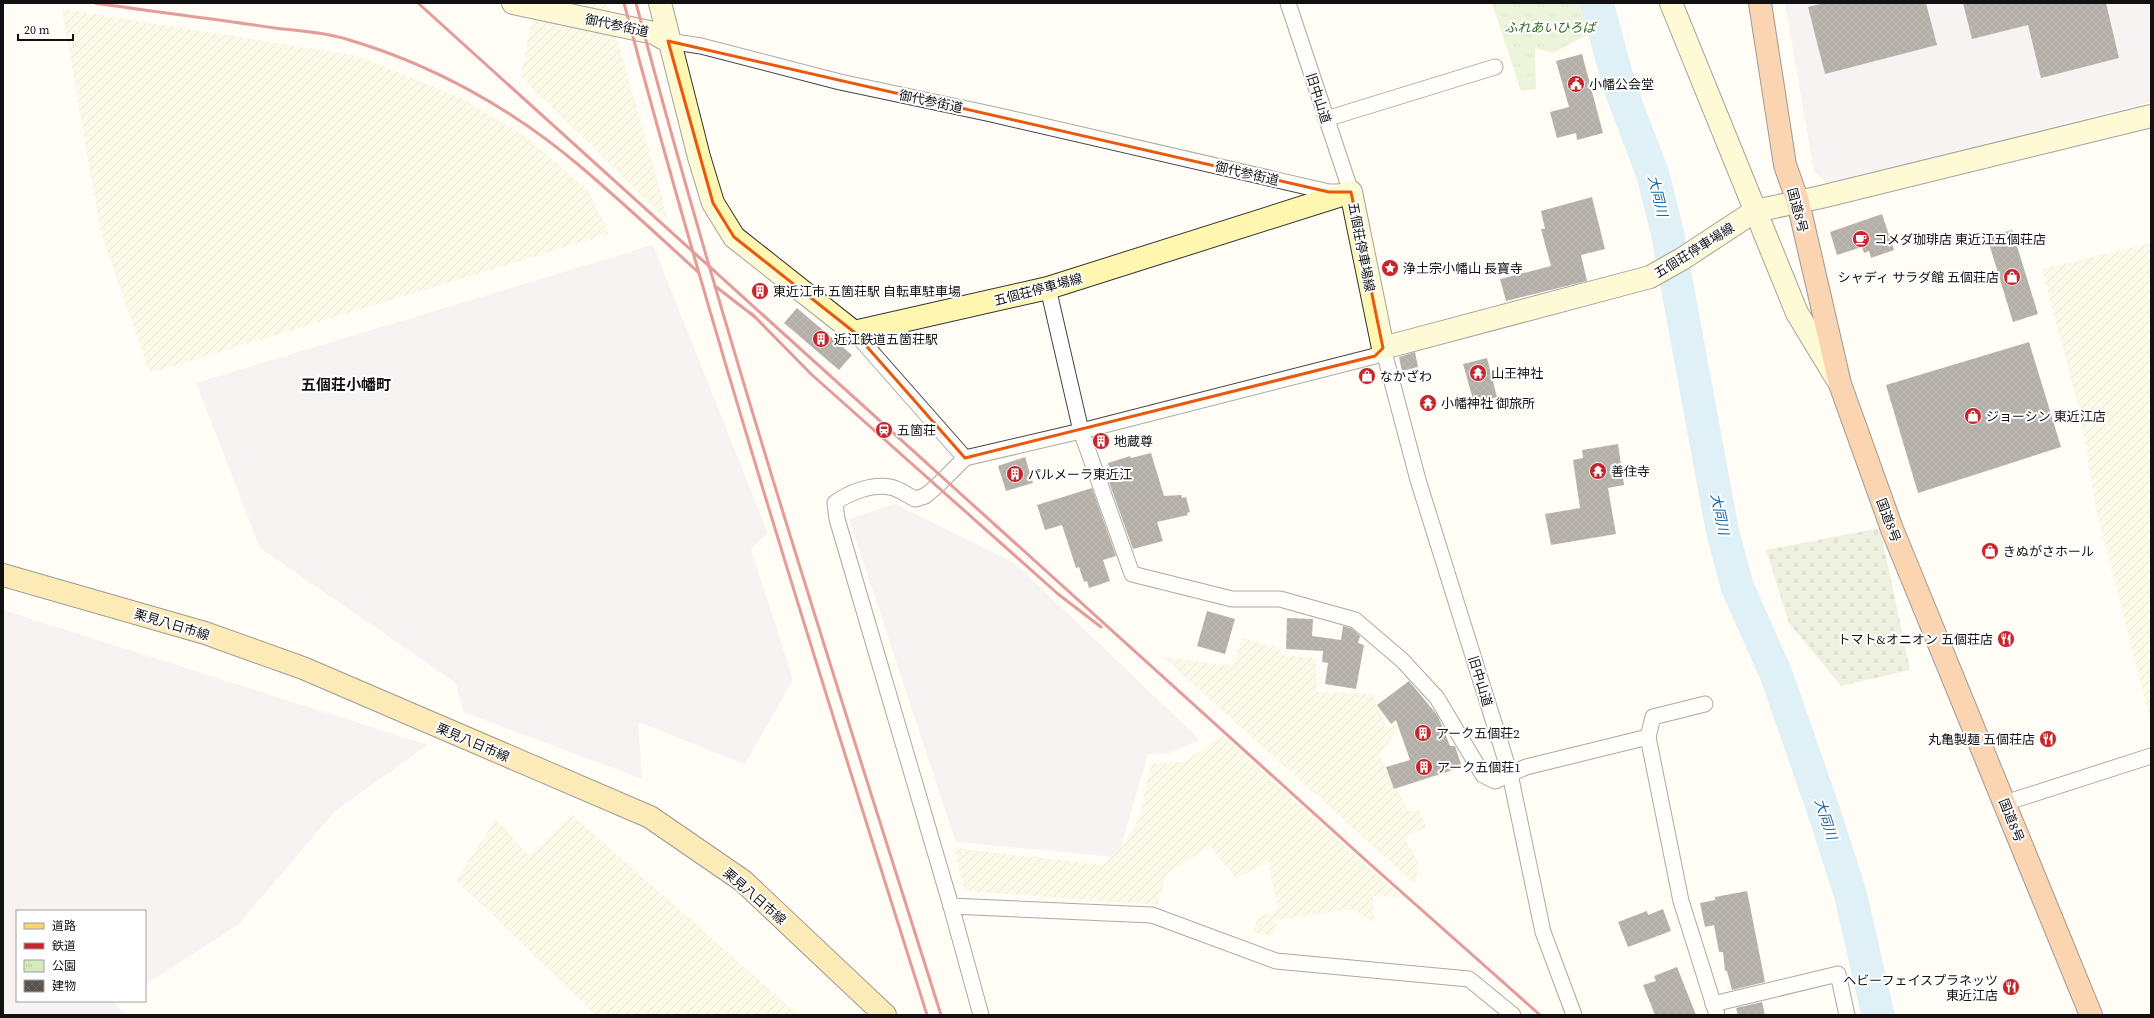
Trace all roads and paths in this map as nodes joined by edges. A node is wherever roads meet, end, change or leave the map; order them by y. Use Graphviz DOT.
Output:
graph roads {
  1 [pos="513,3"];
  2 [pos="660,3"];
  3 [pos="1288,3"];
  4 [pos="1671,3"];
  5 [pos="1760,3"];
  6 [pos="668,41"];
  7 [pos="1495,67"];
  8 [pos="2151,116"];
  9 [pos="1326,119"];
  10 [pos="1351,192"];
  11 [pos="1798,202"];
  12 [pos="1755,211"];
  13 [pos="1048,288"];
  14 [pos="854,332"];
  15 [pos="1383,348"];
  16 [pos="1840,384"];
  17 [pos="1081,431"];
  18 [pos="965,458"];
  19 [pos="3,575"];
  20 [pos="1705,704"];
  21 [pos="1648,737"];
  22 [pos="2151,756"];
  23 [pos="1510,774"];
  24 [pos="2005,804"];
  25 [pos="951,906"];
  26 [pos="1715,1009"];
  27 [pos="885,1015"];
  28 [pos="981,1015"];
  29 [pos="1513,1015"];
  30 [pos="1574,1015"];
  31 [pos="1847,1015"];
  32 [pos="2091,1015"];
  1 -- 6 [label="street, 御代参街道"];
  2 -- 6 [label="street"];
  3 -- 9 [label="street, 旧中山道"];
  4 -- 12 [label="street"];
  5 -- 11 [label="highway, 国道8号"];
  6 -- 10 [label="street, 御代参街道"];
  6 -- 14 [label="street"];
  7 -- 9 [label="street"];
  8 -- 11 [label="street, 五個荘停車場線"];
  9 -- 10 [label="street, 旧中山道"];
  10 -- 13 [label="street, 五個荘停車場線"];
  10 -- 15 [label="street, 五個荘停車場線"];
  11 -- 12 [label="street, 五個荘停車場線"];
  11 -- 16 [label="highway, 国道8号"];
  12 -- 15 [label="street, 五個荘停車場線"];
  12 -- 16 [label="street"];
  13 -- 14 [label="street, 五個荘停車場線"];
  13 -- 17 [label="street"];
  14 -- 18 [label="street"];
  15 -- 17 [label="street"];
  15 -- 23 [label="street, 旧中山道"];
  16 -- 24 [label="highway, 国道8号"];
  17 -- 18 [label="street"];
  17 -- 23 [label="street"];
  18 -- 25 [label="street"];
  19 -- 27 [label="main road, 栗見八日市線"];
  20 -- 21 [label="street"];
  21 -- 23 [label="street"];
  21 -- 26 [label="street"];
  22 -- 24 [label="street"];
  23 -- 30 [label="street, 旧中山道"];
  24 -- 32 [label="highway, 国道8号"];
  25 -- 28 [label="street"];
  25 -- 29 [label="street"];
  26 -- 31 [label="street"];
}
